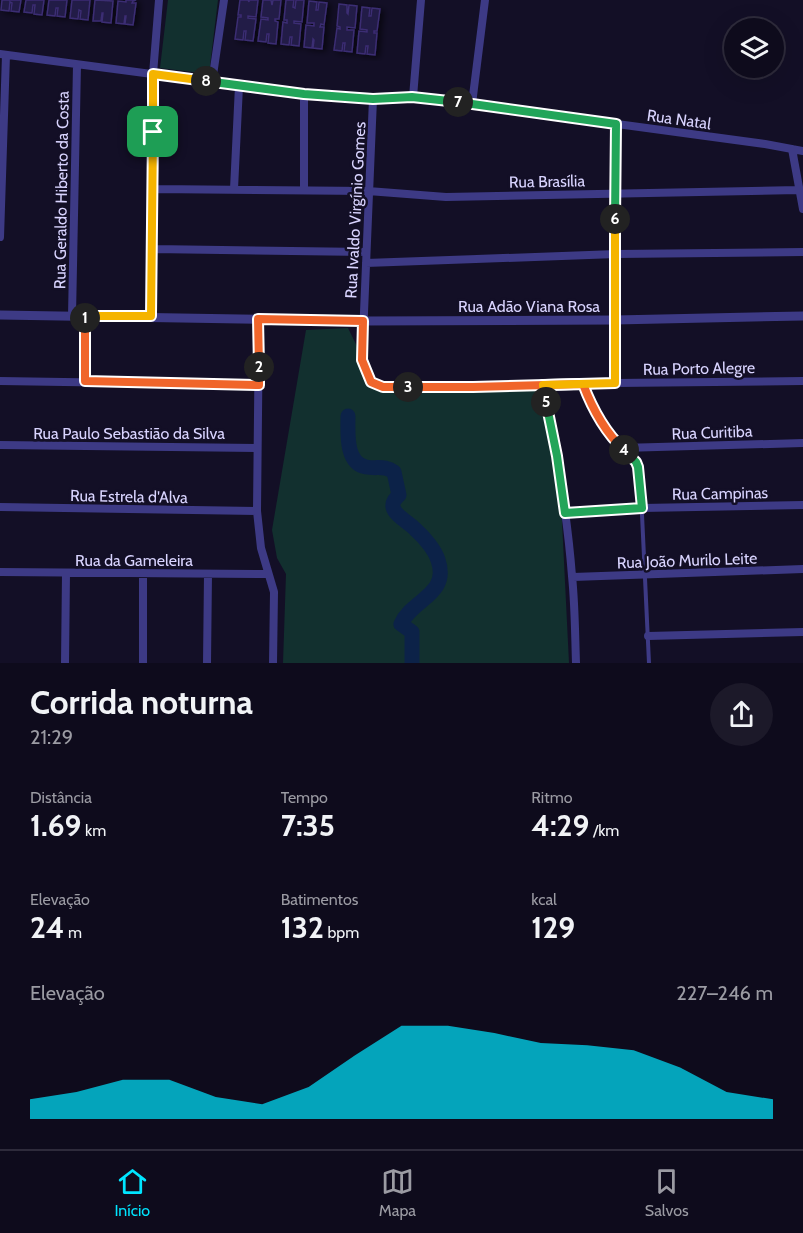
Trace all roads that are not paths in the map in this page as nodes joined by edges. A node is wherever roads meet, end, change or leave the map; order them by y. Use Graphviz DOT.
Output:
graph roads {
  1 [pos="159,0"];
  2 [pos="224,0"];
  3 [pos="421,0"];
  4 [pos="485,0"];
  5 [pos="3,55"];
  6 [pos="77,65"];
  7 [pos="153,74"];
  8 [pos="212,82"];
  9 [pos="239,86"];
  10 [pos="304,94"];
  11 [pos="412,97"];
  12 [pos="373,99"];
  13 [pos="472,104"];
  14 [pos="616,124"];
  15 [pos="792,149"];
  16 [pos="803,151"];
  17 [pos="154,189"];
  18 [pos="234,189"];
  19 [pos="304,190"];
  20 [pos="798,190"];
  21 [pos="368,192"];
  22 [pos="615,193"];
  23 [pos="803,209"];
  24 [pos="0,237"];
  25 [pos="153,249"];
  26 [pos="366,252"];
  27 [pos="803,252"];
  28 [pos="615,254"];
  29 [pos="366,263"];
  30 [pos="0,315"];
  31 [pos="72,315"];
  32 [pos="85,316"];
  33 [pos="151,316"];
  34 [pos="803,316"];
  35 [pos="258,319"];
  36 [pos="615,320"];
  37 [pos="363,321"];
  38 [pos="0,381"];
  39 [pos="85,381"];
  40 [pos="803,381"];
  41 [pos="615,383"];
  42 [pos="583,384"];
  43 [pos="259,385"];
  44 [pos="543,385"];
  45 [pos="803,443"];
  46 [pos="0,445"];
  47 [pos="257,447"];
  48 [pos="622,447"];
  49 [pos="803,505"];
  50 [pos="0,507"];
  51 [pos="642,508"];
  52 [pos="258,512"];
  53 [pos="565,513"];
  54 [pos="803,569"];
  55 [pos="0,572"];
  56 [pos="66,573"];
  57 [pos="143,573"];
  58 [pos="208,574"];
  59 [pos="268,574"];
  60 [pos="645,575"];
  61 [pos="573,577"];
  62 [pos="803,632"];
  63 [pos="648,636"];
  64 [pos="65,663"];
  65 [pos="143,663"];
  66 [pos="207,663"];
  67 [pos="273,663"];
  68 [pos="576,663"];
  69 [pos="649,663"];
  1 -- 7 [label="street"];
  2 -- 8 [label="street"];
  3 -- 11 [label="street"];
  4 -- 13 [label="street"];
  5 -- 6 [label="street, Rua Natal"];
  5 -- 24 [label="street"];
  6 -- 7 [label="street, Rua Natal"];
  6 -- 31 [label="street, Rua Geraldo Hiberto da Costa"];
  7 -- 8 [label="street, Rua Natal"];
  7 -- 17 [label="street"];
  8 -- 9 [label="street, Rua Natal"];
  9 -- 10 [label="street, Rua Natal"];
  9 -- 18 [label="street"];
  10 -- 12 [label="street, Rua Natal"];
  10 -- 19 [label="street"];
  11 -- 12 [label="street, Rua Natal"];
  11 -- 13 [label="street, Rua Natal"];
  12 -- 21 [label="street, Rua Ivaldo Virgínio Gomes"];
  13 -- 14 [label="street, Rua Natal"];
  14 -- 15 [label="street, Rua Natal"];
  14 -- 22 [label="lane"];
  15 -- 16 [label="street, Rua Natal"];
  15 -- 20 [label="street"];
  17 -- 18 [label="street, Rua Brasília"];
  17 -- 25 [label="street"];
  18 -- 19 [label="street, Rua Brasília"];
  19 -- 21 [label="street, Rua Brasília"];
  20 -- 22 [label="street, Rua Brasília"];
  20 -- 23 [label="street"];
  21 -- 22 [label="street, Rua Brasília"];
  21 -- 26 [label="street, Rua Ivaldo Virgínio Gomes"];
  22 -- 28 [label="street"];
  25 -- 26 [label="street"];
  25 -- 33 [label="street"];
  26 -- 29 [label="street, Rua Ivaldo Virgínio Gomes"];
  27 -- 28 [label="street"];
  28 -- 29 [label="street"];
  28 -- 36 [label="street"];
  29 -- 37 [label="street, Rua Ivaldo Virgínio Gomes"];
  30 -- 31 [label="street, Rua Adão Viana Rosa"];
  31 -- 32 [label="street, Rua Adão Viana Rosa"];
  32 -- 33 [label="street, Rua Adão Viana Rosa"];
  32 -- 39 [label="street"];
  33 -- 35 [label="street, Rua Adão Viana Rosa"];
  34 -- 36 [label="street, Rua Adão Viana Rosa"];
  35 -- 37 [label="street, Rua Adão Viana Rosa"];
  35 -- 43 [label="street"];
  36 -- 37 [label="street, Rua Adão Viana Rosa"];
  36 -- 41 [label="street"];
  37 -- 44 [label="street, Rua Porto Alegre"];
  38 -- 39 [label="street"];
  39 -- 43 [label="street"];
  40 -- 41 [label="street, Rua Porto Alegre"];
  41 -- 42 [label="street, Rua Porto Alegre"];
  42 -- 44 [label="street, Rua Porto Alegre"];
  42 -- 48 [label="lane"];
  43 -- 47 [label="street"];
  44 -- 53 [label="street"];
  45 -- 48 [label="street, Rua Curitiba"];
  46 -- 47 [label="street, Rua Paulo Sebastião da Silva"];
  47 -- 52 [label="street"];
  48 -- 51 [label="lane"];
  49 -- 51 [label="street, Rua Campinas"];
  50 -- 52 [label="street, Rua Estrela d'Alva"];
  51 -- 53 [label="street, Rua Campinas"];
  51 -- 60 [label="lane"];
  52 -- 59 [label="street"];
  53 -- 61 [label="street"];
  54 -- 60 [label="street, Rua João Murilo Leite"];
  55 -- 56 [label="street, Rua da Gameleira"];
  56 -- 57 [label="street, Rua da Gameleira"];
  56 -- 64 [label="street"];
  57 -- 58 [label="street, Rua da Gameleira"];
  57 -- 65 [label="street"];
  58 -- 59 [label="street, Rua da Gameleira"];
  58 -- 66 [label="street"];
  59 -- 67 [label="street"];
  60 -- 61 [label="street, Rua João Murilo Leite"];
  60 -- 63 [label="lane"];
  61 -- 68 [label="street"];
  62 -- 63 [label="street"];
  63 -- 69 [label="lane"];
}
